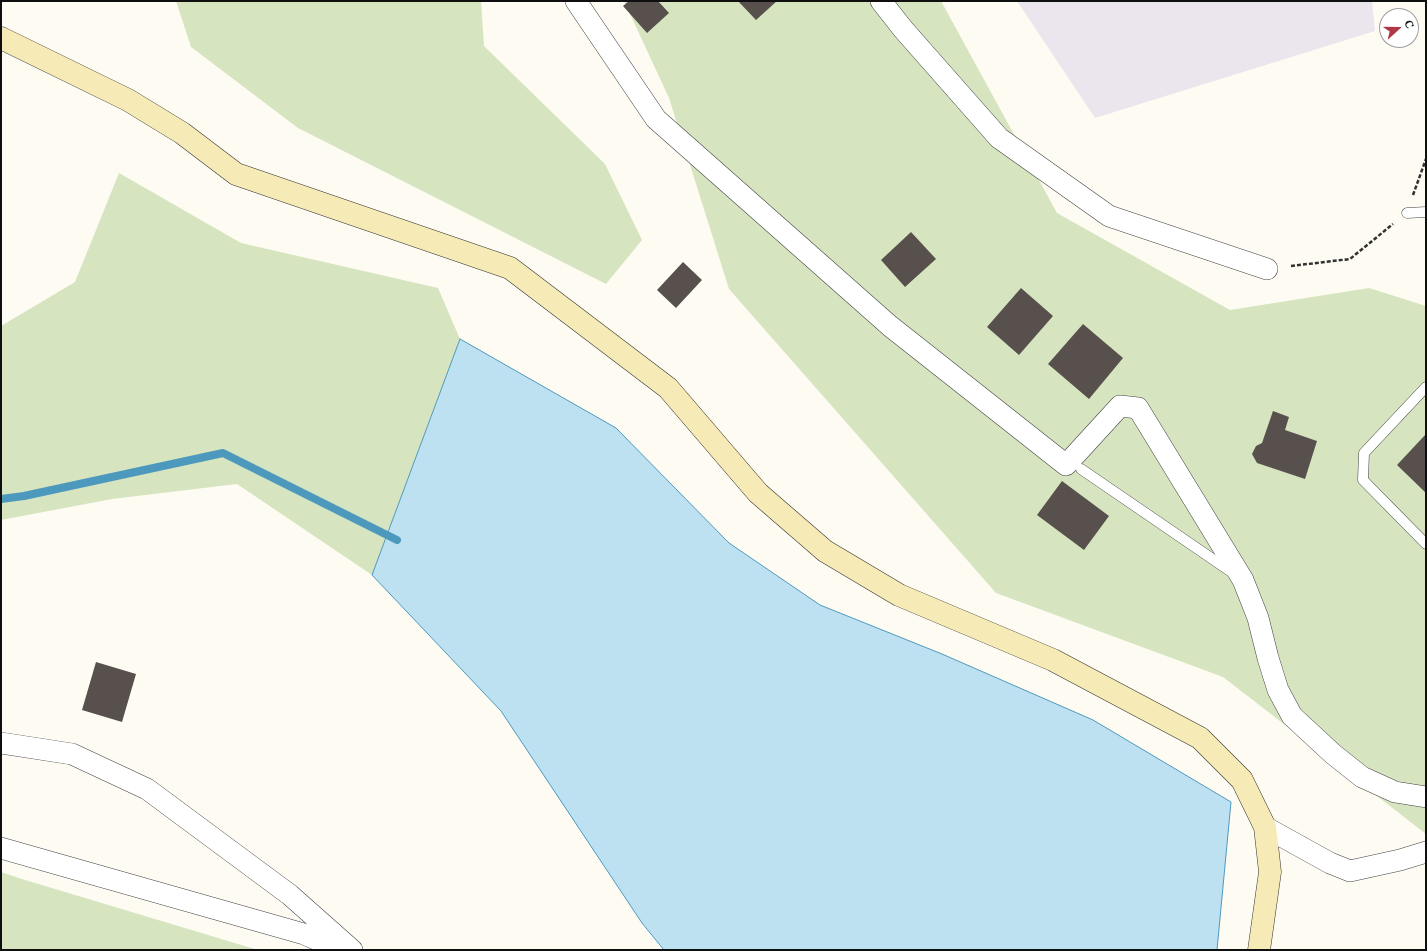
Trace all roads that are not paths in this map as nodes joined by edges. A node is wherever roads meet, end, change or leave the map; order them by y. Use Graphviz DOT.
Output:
graph roads {
  1 [pos="576,1"];
  2 [pos="881,1"];
  3 [pos="1,38"];
  4 [pos="1426,212"];
  5 [pos="1407,213"];
  6 [pos="1267,269"];
  7 [pos="1426,387"];
  8 [pos="1081,468"];
  9 [pos="1426,544"];
  10 [pos="1243,580"];
  11 [pos="1,743"];
  12 [pos="1426,798"];
  13 [pos="1265,827"];
  14 [pos="1,848"];
  15 [pos="1426,852"];
  16 [pos="341,950"];
  17 [pos="352,950"];
  18 [pos="1259,950"];
  1 -- 10 [label="street"];
  2 -- 6 [label="street"];
  3 -- 13 [label="street"];
  4 -- 5 [label="lane"];
  7 -- 9 [label="lane"];
  8 -- 10 [label="lane"];
  10 -- 12 [label="street"];
  11 -- 17 [label="street"];
  13 -- 15 [label="street"];
  13 -- 18 [label="street"];
  14 -- 16 [label="street"];
}
